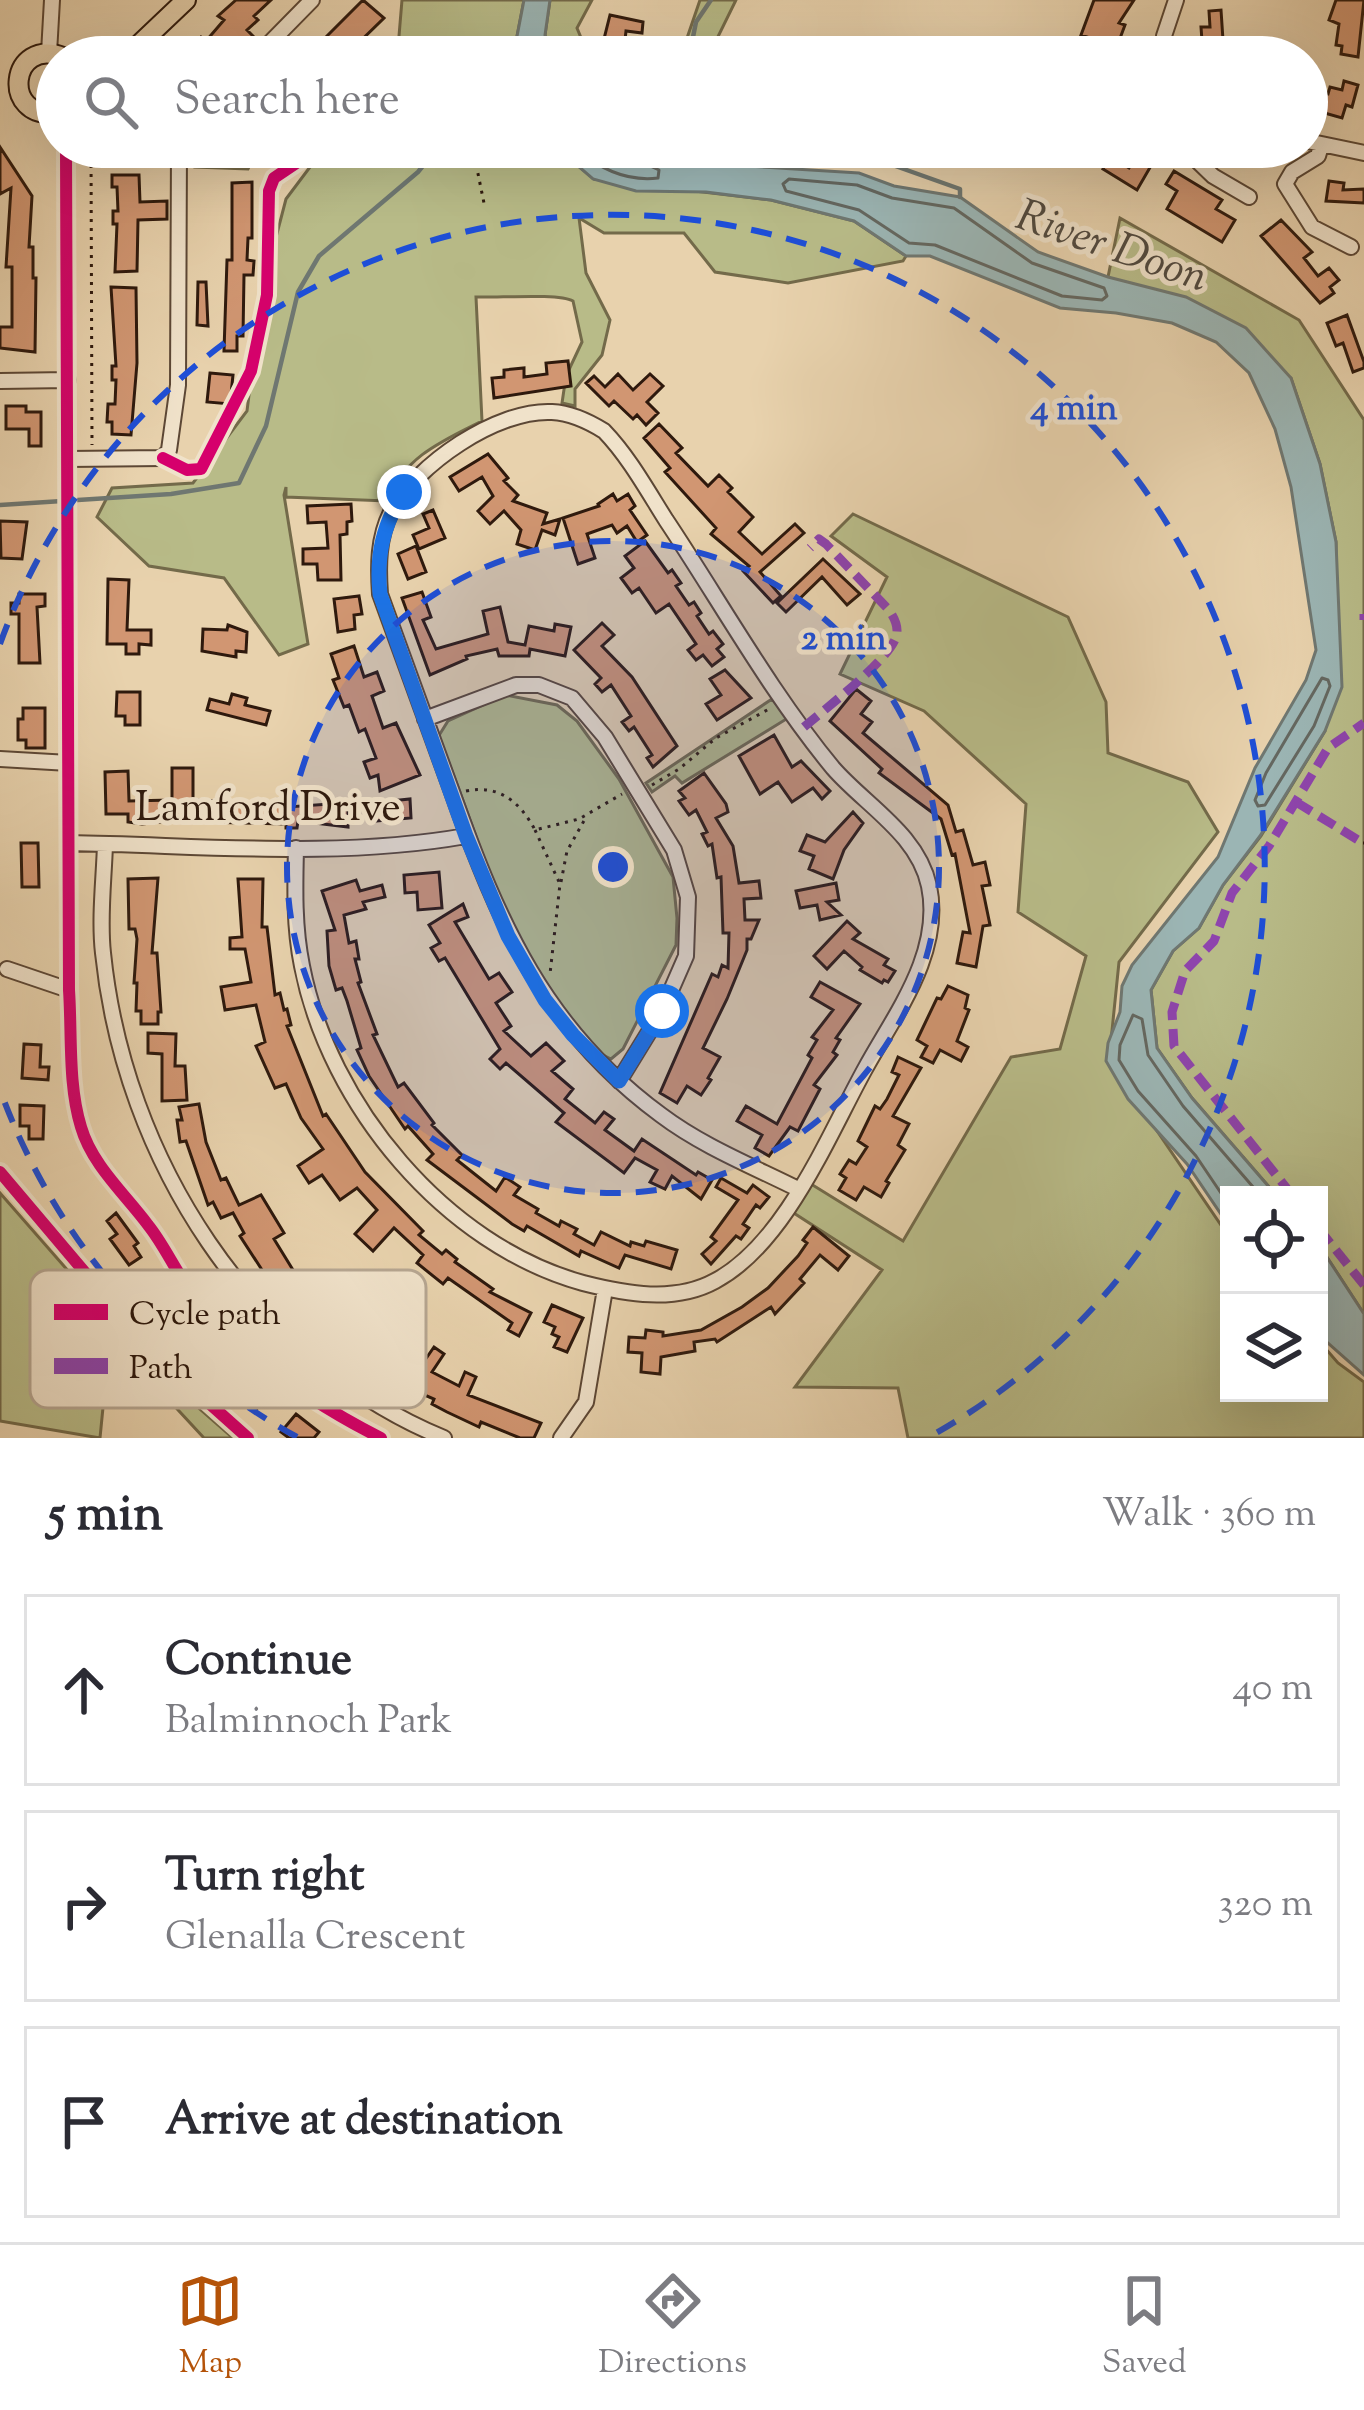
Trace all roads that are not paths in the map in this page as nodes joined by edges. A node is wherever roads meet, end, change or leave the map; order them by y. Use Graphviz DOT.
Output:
graph roads {
  1 [pos="52,0"];
  2 [pos="186,0"];
  3 [pos="312,0"];
  4 [pos="1175,0"];
  5 [pos="55,36"];
  6 [pos="148,36"];
  7 [pos="277,36"];
  8 [pos="1164,36"];
  9 [pos="36,56"];
  10 [pos="9,90"];
  11 [pos="36,110"];
  12 [pos="1328,147"];
  13 [pos="1364,153"];
  14 [pos="66,168"];
  15 [pos="178,168"];
  16 [pos="1205,168"];
  17 [pos="1300,168"];
  18 [pos="1249,197"];
  19 [pos="1351,247"];
  20 [pos="68,380"];
  21 [pos="0,381"];
  22 [pos="68,459"];
  23 [pos="425,719"];
  24 [pos="0,759"];
  25 [pos="69,764"];
  26 [pos="466,836"];
  27 [pos="69,843"];
  28 [pos="105,844"];
  29 [pos="296,848"];
  30 [pos="7,969"];
  31 [pos="69,990"];
  32 [pos="619,1081"];
  33 [pos="798,1189"];
  34 [pos="177,1270"];
  35 [pos="230,1270"];
  36 [pos="605,1288"];
  37 [pos="326,1408"];
  38 [pos="385,1408"];
  39 [pos="381,1438"];
  40 [pos="444,1438"];
  41 [pos="561,1438"];
  1 -- 5 [label="street"];
  2 -- 6 [label="main road"];
  3 -- 7 [label="street"];
  4 -- 8 [label="street"];
  9 -- 10 [label="main road"];
  10 -- 11 [label="main road"];
  12 -- 13 [label="street"];
  14 -- 20 [label="street"];
  15 -- 22 [label="street"];
  16 -- 18 [label="street"];
  17 -- 19 [label="street"];
  20 -- 21 [label="street"];
  20 -- 22 [label="street"];
  22 -- 25 [label="street"];
  23 -- 26 [label="street"];
  23 -- 32 [label="street"];
  23 -- 33 [label="street"];
  24 -- 25 [label="street"];
  25 -- 27 [label="street"];
  26 -- 29 [label="street, Lamford Drive"];
  26 -- 32 [label="street"];
  27 -- 28 [label="street, Lamford Drive"];
  27 -- 31 [label="street"];
  28 -- 29 [label="street, Lamford Drive"];
  28 -- 35 [label="street"];
  29 -- 36 [label="street"];
  30 -- 31 [label="street"];
  31 -- 34 [label="street"];
  32 -- 33 [label="street"];
  33 -- 36 [label="street"];
  36 -- 41 [label="street"];
  37 -- 39 [label="street"];
  38 -- 40 [label="street"];
}
